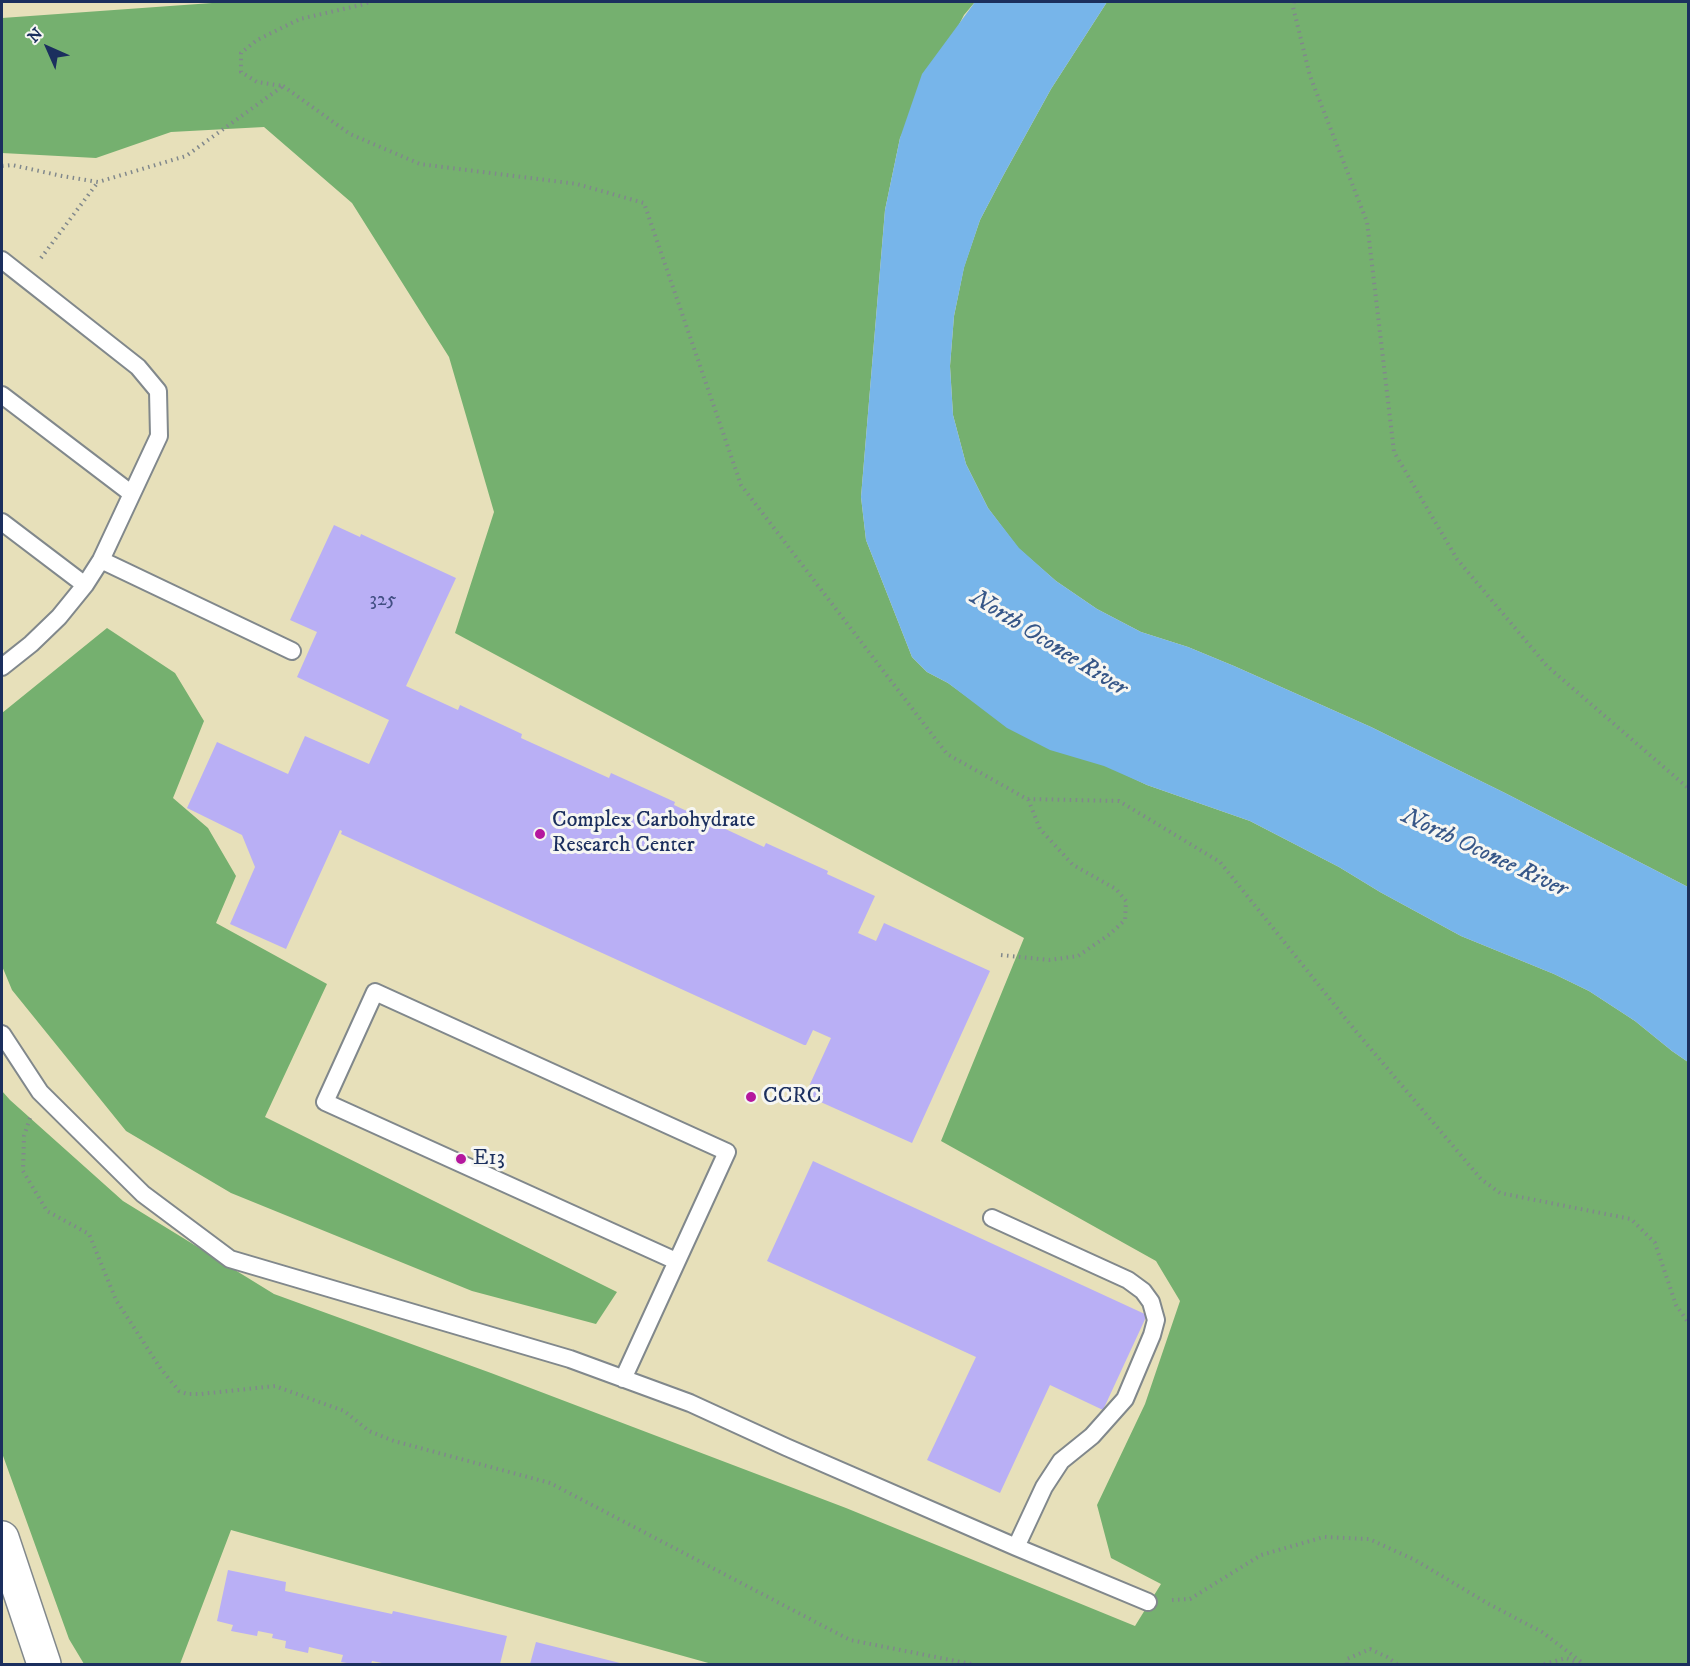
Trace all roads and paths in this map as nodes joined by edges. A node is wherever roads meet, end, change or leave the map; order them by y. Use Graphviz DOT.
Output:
graph roads {
  1 [pos="369,2"];
  2 [pos="1294,2"];
  3 [pos="283,86"];
  4 [pos="2,166"];
  5 [pos="98,182"];
  6 [pos="2,260"];
  7 [pos="26,279"];
  8 [pos="2,395"];
  9 [pos="132,494"];
  10 [pos="2,522"];
  11 [pos="101,560"];
  12 [pos="84,585"];
  13 [pos="292,651"];
  14 [pos="2,666"];
  15 [pos="1689,788"];
  16 [pos="1027,799"];
  17 [pos="1001,955"];
  18 [pos="2,1034"];
  19 [pos="40,1092"];
  20 [pos="992,1218"];
  21 [pos="676,1262"];
  22 [pos="1689,1322"];
  23 [pos="623,1379"];
  24 [pos="2,1538"];
  25 [pos="1016,1547"];
  26 [pos="1148,1602"];
  27 [pos="44,1665"];
  28 [pos="971,1665"];
  29 [pos="1347,1665"];
  30 [pos="1397,1665"];
  31 [pos="1544,1665"];
  32 [pos="1583,1665"];
  1 -- 3 [label="path"];
  2 -- 15 [label="path"];
  3 -- 5 [label="path"];
  3 -- 16 [label="path"];
  4 -- 5 [label="path"];
  5 -- 7 [label="path"];
  6 -- 7 [label="lane"];
  7 -- 9 [label="lane"];
  8 -- 9 [label="lane"];
  9 -- 11 [label="lane"];
  10 -- 12 [label="lane"];
  11 -- 12 [label="lane"];
  11 -- 13 [label="lane"];
  12 -- 14 [label="lane"];
  16 -- 17 [label="path"];
  16 -- 22 [label="path"];
  18 -- 19 [label="lane"];
  19 -- 23 [label="lane"];
  19 -- 28 [label="path"];
  20 -- 25 [label="lane"];
  21 -- 21 [label="lane"];
  21 -- 23 [label="lane"];
  23 -- 25 [label="lane"];
  24 -- 27 [label="street"];
  25 -- 26 [label="lane"];
  26 -- 32 [label="path"];
  29 -- 30 [label="path"];
  31 -- 32 [label="path"];
}
